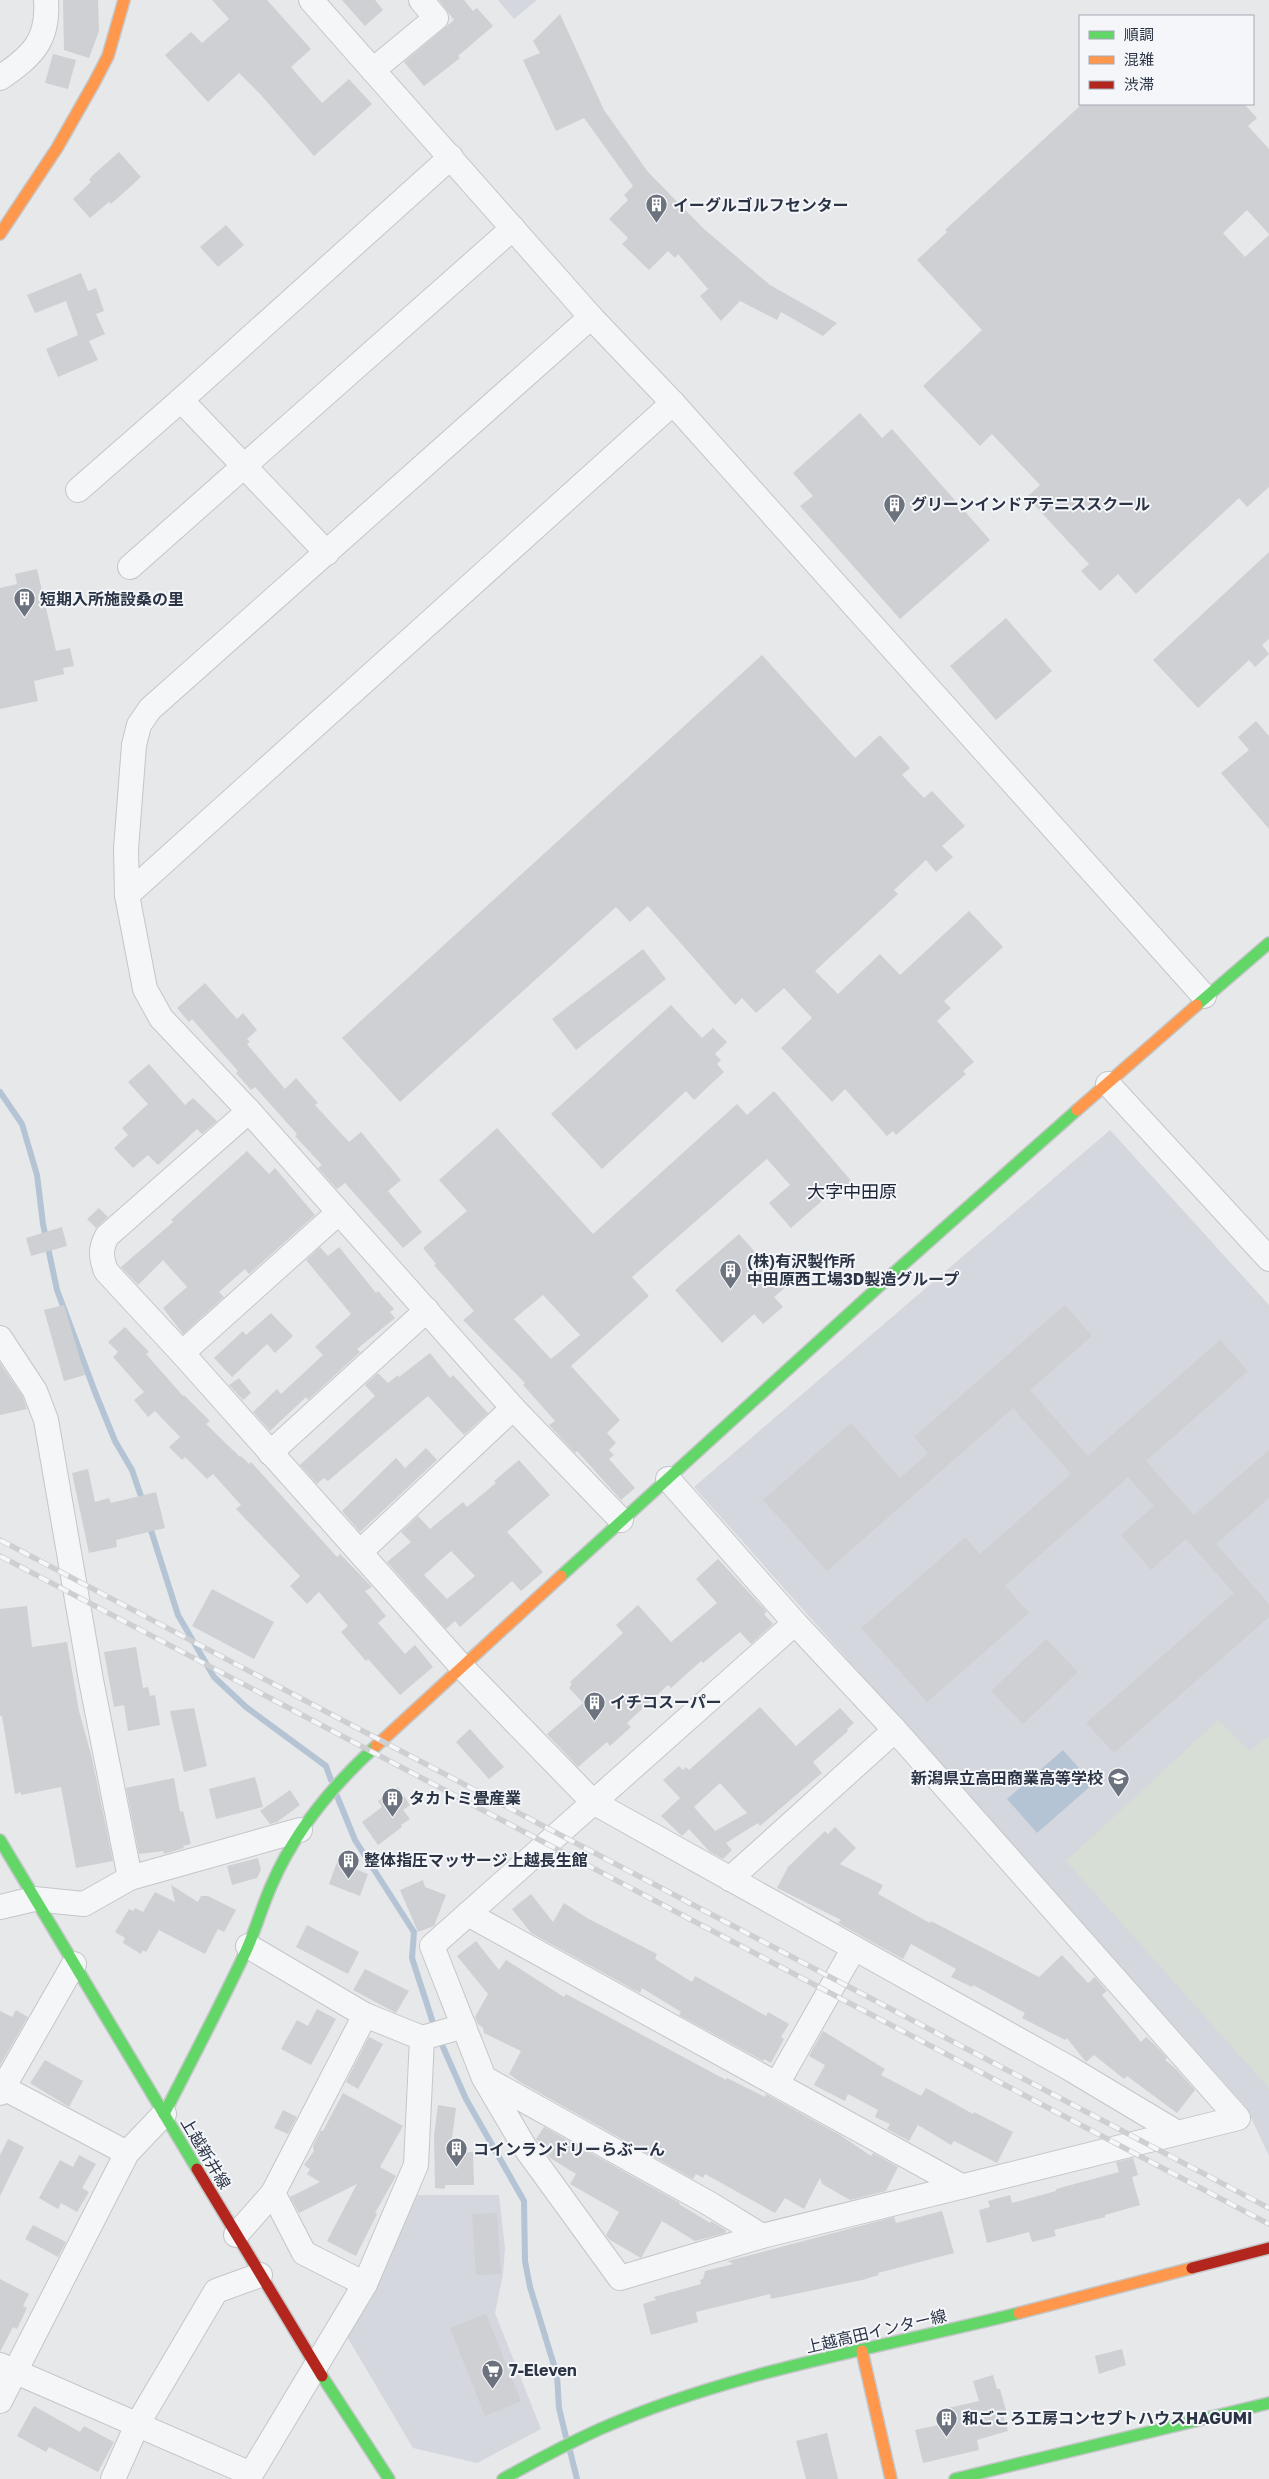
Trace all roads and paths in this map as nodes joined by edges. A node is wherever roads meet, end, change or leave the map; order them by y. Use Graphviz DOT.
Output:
graph roads {
  1 [pos="46,0"];
  2 [pos="124,0"];
  3 [pos="311,0"];
  4 [pos="421,0"];
  5 [pos="373,70"];
  6 [pos="0,78"];
  7 [pos="451,157"];
  8 [pos="513,228"];
  9 [pos="0,234"];
  10 [pos="591,317"];
  11 [pos="181,400"];
  12 [pos="673,403"];
  13 [pos="243,466"];
  14 [pos="78,490"];
  15 [pos="327,553"];
  16 [pos="130,567"];
  17 [pos="127,895"];
  18 [pos="1269,943"];
  19 [pos="1204,996"];
  20 [pos="1108,1084"];
  21 [pos="249,1111"];
  22 [pos="338,1213"];
  23 [pos="1269,1259"];
  24 [pos="427,1310"];
  25 [pos="0,1338"];
  26 [pos="182,1353"];
  27 [pos="512,1408"];
  28 [pos="270,1453"];
  29 [pos="668,1479"];
  30 [pos="621,1520"];
  31 [pos="360,1552"];
  32 [pos="795,1623"];
  33 [pos="462,1667"];
  34 [pos="895,1730"];
  35 [pos="592,1802"];
  36 [pos="300,1830"];
  37 [pos="0,1840"];
  38 [pos="130,1878"];
  39 [pos="730,1878"];
  40 [pos="34,1899"];
  41 [pos="0,1907"];
  42 [pos="468,1914"];
  43 [pos="248,1946"];
  44 [pos="854,1948"];
  45 [pos="74,1964"];
  46 [pos="365,2015"];
  47 [pos="457,2028"];
  48 [pos="423,2038"];
  49 [pos="484,2078"];
  50 [pos="776,2084"];
  51 [pos="1,2089"];
  52 [pos="164,2114"];
  53 [pos="1176,2132"];
  54 [pos="127,2153"];
  55 [pos="961,2186"];
  56 [pos="273,2193"];
  57 [pos="236,2235"];
  58 [pos="762,2236"];
  59 [pos="1269,2248"];
  60 [pos="260,2275"];
  61 [pos="365,2284"];
  62 [pos="862,2351"];
  63 [pos="316,2367"];
  64 [pos="7,2368"];
  65 [pos="0,2400"];
  66 [pos="1269,2403"];
  67 [pos="137,2425"];
  68 [pos="113,2479"];
  69 [pos="388,2479"];
  70 [pos="503,2479"];
  71 [pos="891,2479"];
  72 [pos="955,2479"];
  1 -- 6 [label="street"];
  2 -- 9 [label="street"];
  3 -- 5 [label="street"];
  4 -- 5 [label="street"];
  5 -- 7 [label="street"];
  7 -- 8 [label="street"];
  7 -- 11 [label="street"];
  8 -- 10 [label="street"];
  8 -- 13 [label="street"];
  10 -- 12 [label="street"];
  10 -- 15 [label="street"];
  11 -- 13 [label="street"];
  11 -- 14 [label="street"];
  12 -- 17 [label="street"];
  12 -- 19 [label="street"];
  13 -- 15 [label="street"];
  13 -- 16 [label="street"];
  15 -- 17 [label="street"];
  17 -- 21 [label="street"];
  18 -- 19 [label="street"];
  19 -- 20 [label="street"];
  20 -- 23 [label="street"];
  20 -- 29 [label="street"];
  21 -- 22 [label="street"];
  21 -- 26 [label="street"];
  22 -- 24 [label="street"];
  22 -- 26 [label="street"];
  24 -- 27 [label="street"];
  24 -- 28 [label="street"];
  25 -- 38 [label="street"];
  26 -- 28 [label="street"];
  27 -- 30 [label="street"];
  27 -- 31 [label="street"];
  28 -- 31 [label="street"];
  29 -- 30 [label="street"];
  29 -- 32 [label="street"];
  30 -- 33 [label="street"];
  31 -- 33 [label="street"];
  32 -- 34 [label="street"];
  32 -- 35 [label="street"];
  33 -- 35 [label="street"];
  33 -- 36 [label="street"];
  34 -- 39 [label="street"];
  34 -- 53 [label="street"];
  35 -- 39 [label="street"];
  35 -- 42 [label="street"];
  36 -- 38 [label="street"];
  36 -- 43 [label="street"];
  37 -- 40 [label="street, 上越新井線"];
  38 -- 40 [label="street"];
  39 -- 44 [label="street"];
  40 -- 41 [label="street"];
  40 -- 45 [label="street, 上越新井線"];
  42 -- 47 [label="street"];
  42 -- 50 [label="street"];
  43 -- 46 [label="street"];
  43 -- 52 [label="street"];
  44 -- 50 [label="street"];
  44 -- 53 [label="street"];
  45 -- 51 [label="street"];
  45 -- 52 [label="street, 上越新井線"];
  46 -- 48 [label="street"];
  46 -- 56 [label="street"];
  47 -- 48 [label="street"];
  47 -- 49 [label="street"];
  48 -- 61 [label="street"];
  49 -- 58 [label="street"];
  49 -- 58 [label="street"];
  50 -- 55 [label="street"];
  51 -- 54 [label="street"];
  52 -- 54 [label="street"];
  52 -- 57 [label="street, 上越新井線"];
  53 -- 55 [label="street"];
  54 -- 64 [label="street"];
  55 -- 58 [label="street"];
  56 -- 57 [label="street"];
  56 -- 61 [label="street"];
  57 -- 60 [label="street, 上越新井線"];
  59 -- 62 [label="street, 上越高田インター線"];
  60 -- 63 [label="street, 上越新井線"];
  60 -- 67 [label="street"];
  61 -- 63 [label="street"];
  62 -- 70 [label="street, 上越高田インター線"];
  62 -- 71 [label="street"];
  63 -- 67 [label="street"];
  63 -- 69 [label="street, 上越新井線"];
  64 -- 65 [label="street"];
  64 -- 67 [label="street"];
  66 -- 72 [label="street"];
  67 -- 68 [label="street"];
}
